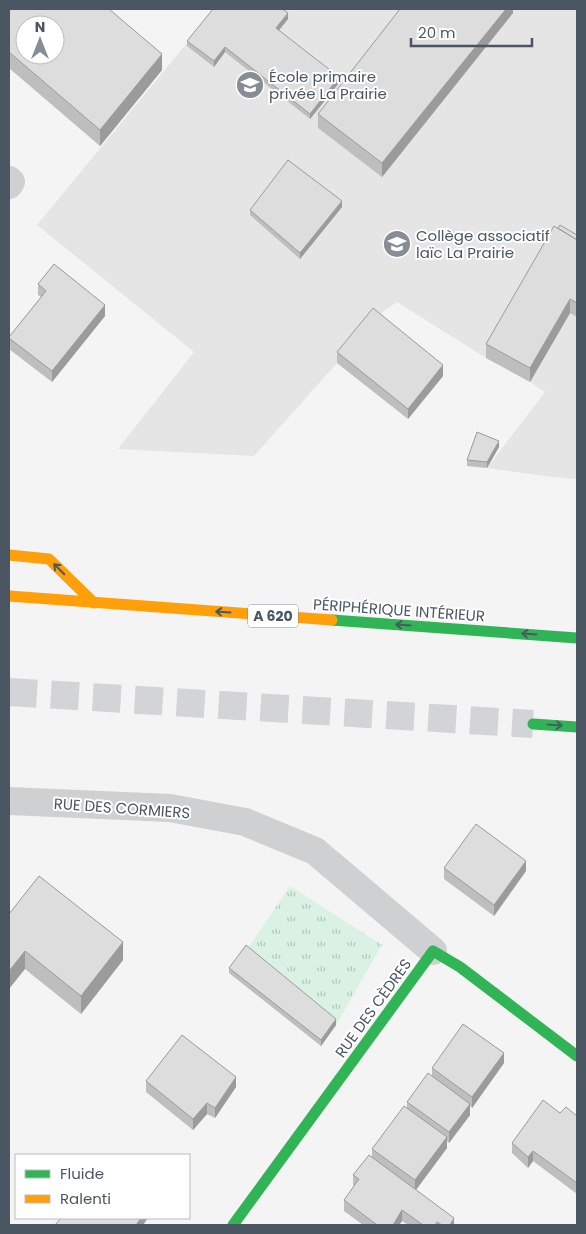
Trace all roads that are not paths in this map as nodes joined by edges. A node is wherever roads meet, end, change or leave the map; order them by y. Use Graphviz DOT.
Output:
graph roads {
  1 [pos="9,180"];
  2 [pos="9,185"];
  3 [pos="9,555"];
  4 [pos="9,596"];
  5 [pos="94,603"];
  6 [pos="577,638"];
  7 [pos="533,724"];
  8 [pos="577,727"];
  9 [pos="9,800"];
  10 [pos="433,951"];
  11 [pos="577,1056"];
  12 [pos="232,1225"];
  1 -- 2 [label="street"];
  5 -- 3 [label="main road, one-way"];
  4 -- 5 [label="main road, PÉRIPHÉRIQUE INTÉRIEUR / A 620"];
  6 -- 5 [label="main road, PÉRIPHÉRIQUE INTÉRIEUR / A 620, one-way"];
  7 -- 8 [label="main road, one-way"];
  9 -- 10 [label="street, RUE DES CORMIERS"];
  10 -- 11 [label="main road"];
  10 -- 12 [label="main road, RUE DES CÈDRES"];
}
